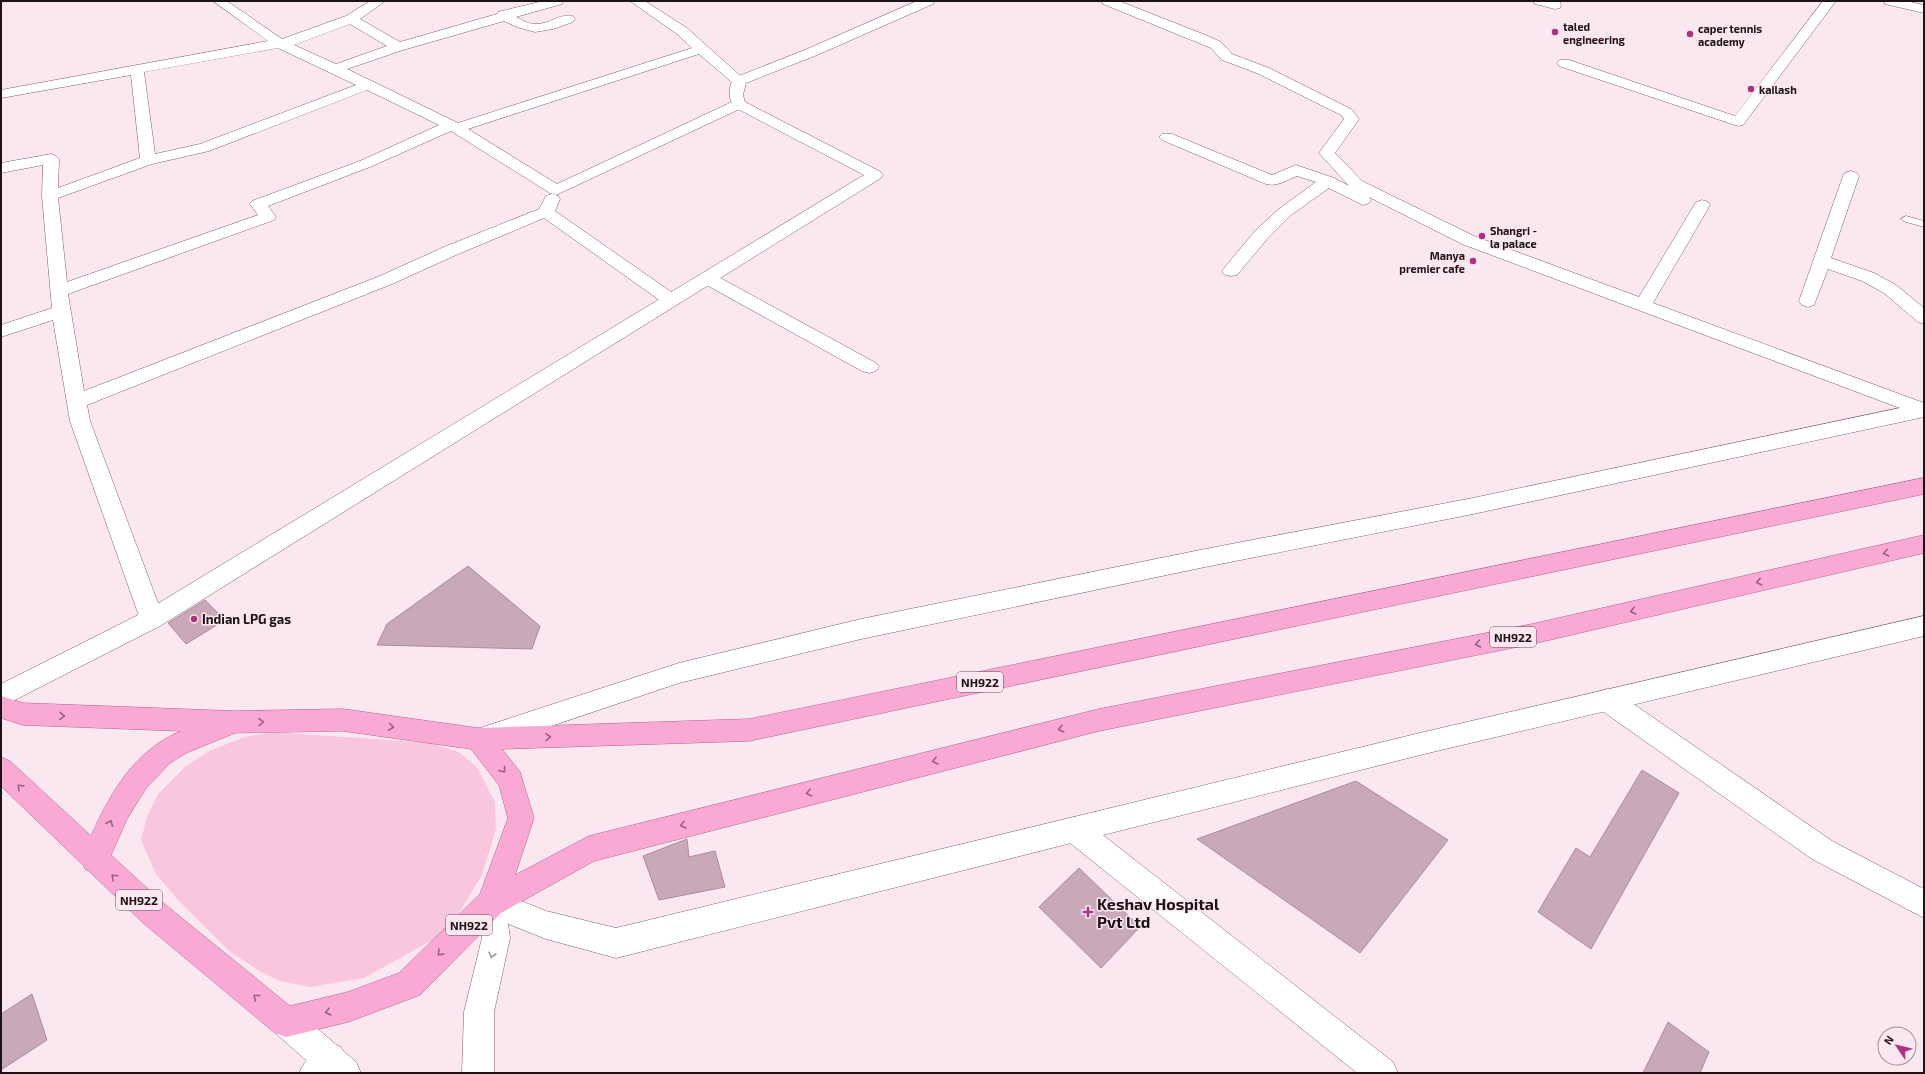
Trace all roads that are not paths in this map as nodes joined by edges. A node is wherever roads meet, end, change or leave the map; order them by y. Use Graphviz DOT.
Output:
graph roads {
  1 [pos="219,1"];
  2 [pos="379,1"];
  3 [pos="557,1"];
  4 [pos="636,1"];
  5 [pos="928,1"];
  6 [pos="1108,1"];
  7 [pos="1540,1"];
  8 [pos="1830,1"];
  9 [pos="1890,1"];
  10 [pos="1554,5"];
  11 [pos="1924,9"];
  12 [pos="503,15"];
  13 [pos="352,18"];
  14 [pos="568,19"];
  15 [pos="279,43"];
  16 [pos="398,47"];
  17 [pos="701,49"];
  18 [pos="1564,64"];
  19 [pos="137,69"];
  20 [pos="335,69"];
  21 [pos="739,81"];
  22 [pos="368,85"];
  23 [pos="1,94"];
  24 [pos="739,104"];
  25 [pos="454,126"];
  26 [pos="1167,137"];
  27 [pos="148,160"];
  28 [pos="1,168"];
  29 [pos="1851,176"];
  30 [pos="1328,181"];
  31 [pos="556,190"];
  32 [pos="50,196"];
  33 [pos="1702,205"];
  34 [pos="546,212"];
  35 [pos="1906,219"];
  36 [pos="1924,224"];
  37 [pos="1822,261"];
  38 [pos="1231,271"];
  39 [pos="707,278"];
  40 [pos="59,290"];
  41 [pos="671,300"];
  42 [pos="1808,301"];
  43 [pos="1643,305"];
  44 [pos="61,311"];
  45 [pos="1924,318"];
  46 [pos="1,331"];
  47 [pos="869,367"];
  48 [pos="76,401"];
  49 [pos="1913,413"];
  50 [pos="1924,486"];
  51 [pos="1924,544"];
  52 [pos="152,619"];
  53 [pos="1924,626"];
  54 [pos="1,696"];
  55 [pos="1607,700"];
  56 [pos="1,707"];
  57 [pos="234,722"];
  58 [pos="478,739"];
  59 [pos="1,769"];
  60 [pos="1075,830"];
  61 [pos="96,860"];
  62 [pos="491,904"];
  63 [pos="1924,904"];
  64 [pos="286,1022"];
  65 [pos="330,1068"];
  66 [pos="478,1073"];
  67 [pos="1382,1073"];
  1 -- 15 [label="street"];
  2 -- 13 [label="street"];
  3 -- 12 [label="street"];
  4 -- 17 [label="street"];
  5 -- 21 [label="street"];
  6 -- 43 [label="street"];
  7 -- 10 [label="street"];
  8 -- 18 [label="street"];
  9 -- 11 [label="street"];
  12 -- 14 [label="street"];
  12 -- 16 [label="street"];
  13 -- 15 [label="street"];
  13 -- 16 [label="street"];
  15 -- 19 [label="street"];
  15 -- 20 [label="street"];
  16 -- 20 [label="street"];
  17 -- 21 [label="street"];
  17 -- 25 [label="street"];
  19 -- 23 [label="street"];
  19 -- 27 [label="street"];
  20 -- 22 [label="street"];
  21 -- 24 [label="street"];
  22 -- 25 [label="street"];
  22 -- 27 [label="street"];
  24 -- 31 [label="street"];
  24 -- 39 [label="street"];
  25 -- 31 [label="street"];
  25 -- 40 [label="street"];
  26 -- 30 [label="street"];
  27 -- 32 [label="street"];
  28 -- 32 [label="street"];
  29 -- 37 [label="street"];
  30 -- 38 [label="street"];
  30 -- 49 [label="street"];
  31 -- 34 [label="street"];
  32 -- 40 [label="street"];
  33 -- 43 [label="street"];
  34 -- 41 [label="street"];
  34 -- 48 [label="street"];
  35 -- 36 [label="lane"];
  37 -- 42 [label="street"];
  37 -- 45 [label="street"];
  39 -- 41 [label="street"];
  39 -- 47 [label="street"];
  40 -- 44 [label="street"];
  41 -- 52 [label="street"];
  43 -- 49 [label="street"];
  44 -- 46 [label="street"];
  44 -- 48 [label="street"];
  48 -- 52 [label="street"];
  49 -- 58 [label="street"];
  58 -- 50 [label="highway, NH922, one-way"];
  51 -- 62 [label="highway, NH922, one-way"];
  52 -- 54 [label="street"];
  53 -- 55 [label="street"];
  55 -- 60 [label="street"];
  55 -- 63 [label="street"];
  56 -- 57 [label="highway, NH922, one-way"];
  57 -- 58 [label="highway, NH922, one-way"];
  61 -- 57 [label="highway, NH922, one-way"];
  58 -- 62 [label="highway, NH922, one-way"];
  61 -- 59 [label="highway, NH922, one-way"];
  60 -- 62 [label="street"];
  60 -- 67 [label="street"];
  64 -- 61 [label="highway, NH922, one-way"];
  62 -- 64 [label="highway, NH922, one-way"];
  62 -- 66 [label="street, one-way"];
  64 -- 65 [label="street"];
}
